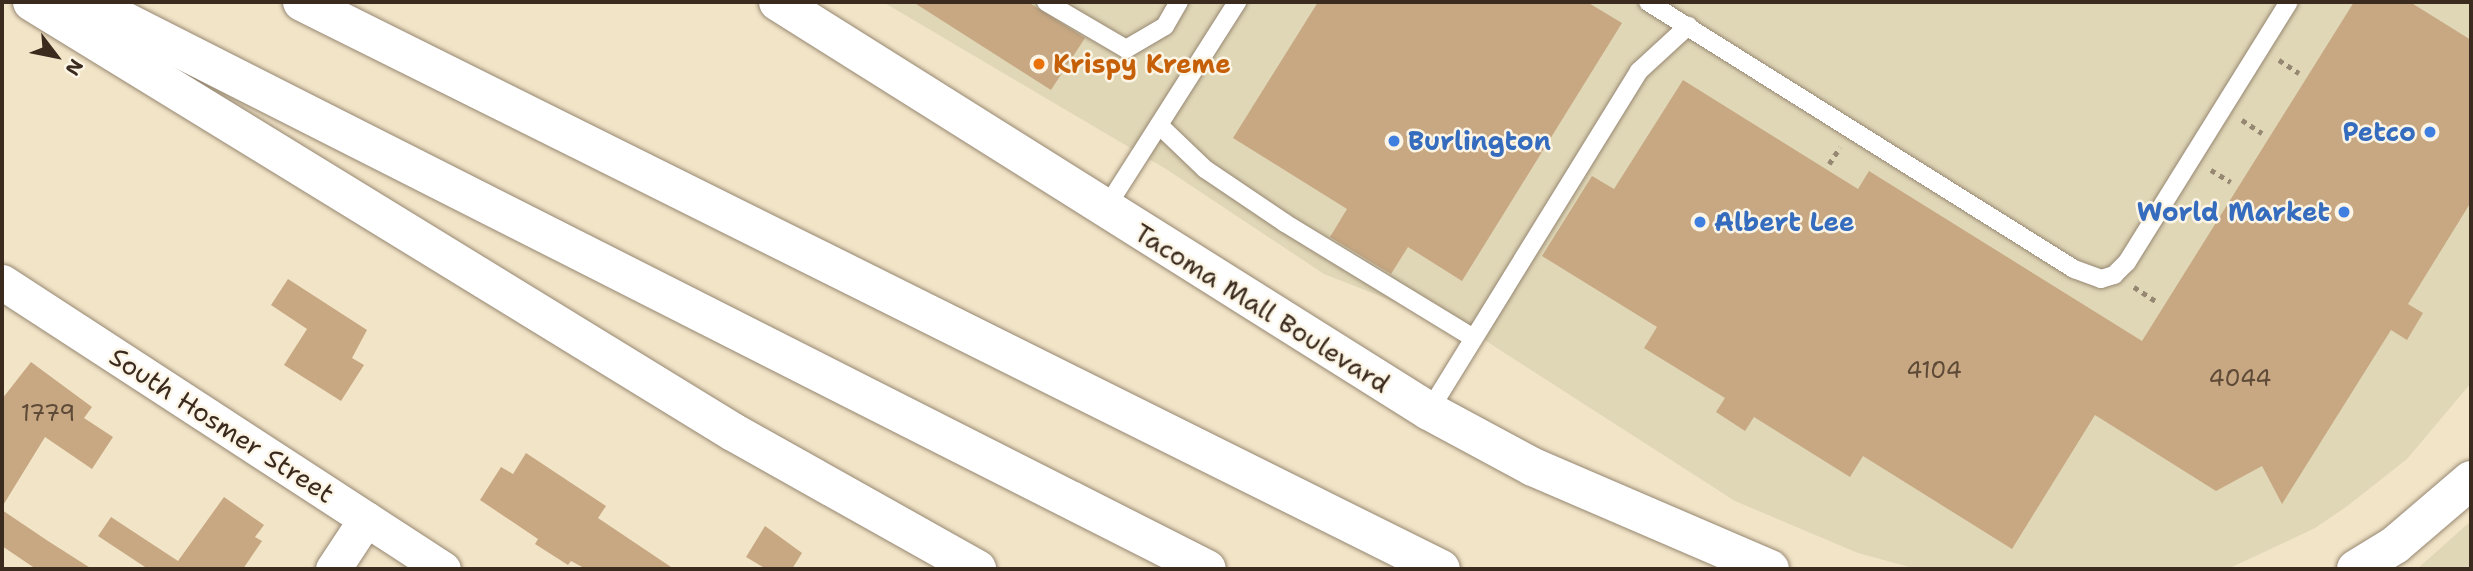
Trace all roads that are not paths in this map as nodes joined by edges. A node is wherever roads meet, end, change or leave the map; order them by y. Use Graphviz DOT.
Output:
graph roads {
  1 [pos="32,2"];
  2 [pos="87,2"];
  3 [pos="302,2"];
  4 [pos="778,2"];
  5 [pos="1046,2"];
  6 [pos="1179,2"];
  7 [pos="1237,2"];
  8 [pos="1648,2"];
  9 [pos="2289,2"];
  10 [pos="818,12"];
  11 [pos="1688,26"];
  12 [pos="1159,125"];
  13 [pos="1104,211"];
  14 [pos="2,282"];
  15 [pos="1472,337"];
  16 [pos="1429,411"];
  17 [pos="2471,480"];
  18 [pos="366,519"];
  19 [pos="2367,566"];
  20 [pos="333,569"];
  21 [pos="443,569"];
  22 [pos="977,569"];
  23 [pos="1207,569"];
  24 [pos="1441,569"];
  25 [pos="1770,569"];
  1 -- 22 [label="main road"];
  2 -- 23 [label="main road"];
  3 -- 24 [label="main road"];
  4 -- 10 [label="main road, Tacoma Mall Boulevard"];
  5 -- 6 [label="lane"];
  7 -- 12 [label="lane"];
  8 -- 11 [label="lane"];
  9 -- 11 [label="lane"];
  10 -- 13 [label="main road, Tacoma Mall Boulevard"];
  11 -- 15 [label="lane"];
  12 -- 13 [label="lane"];
  12 -- 15 [label="lane"];
  13 -- 16 [label="main road, Tacoma Mall Boulevard"];
  14 -- 18 [label="street, South Hosmer Street"];
  15 -- 16 [label="lane"];
  16 -- 25 [label="main road, Tacoma Mall Boulevard"];
  17 -- 19 [label="main road"];
  18 -- 20 [label="street"];
  18 -- 21 [label="street, South Hosmer Street"];
}
